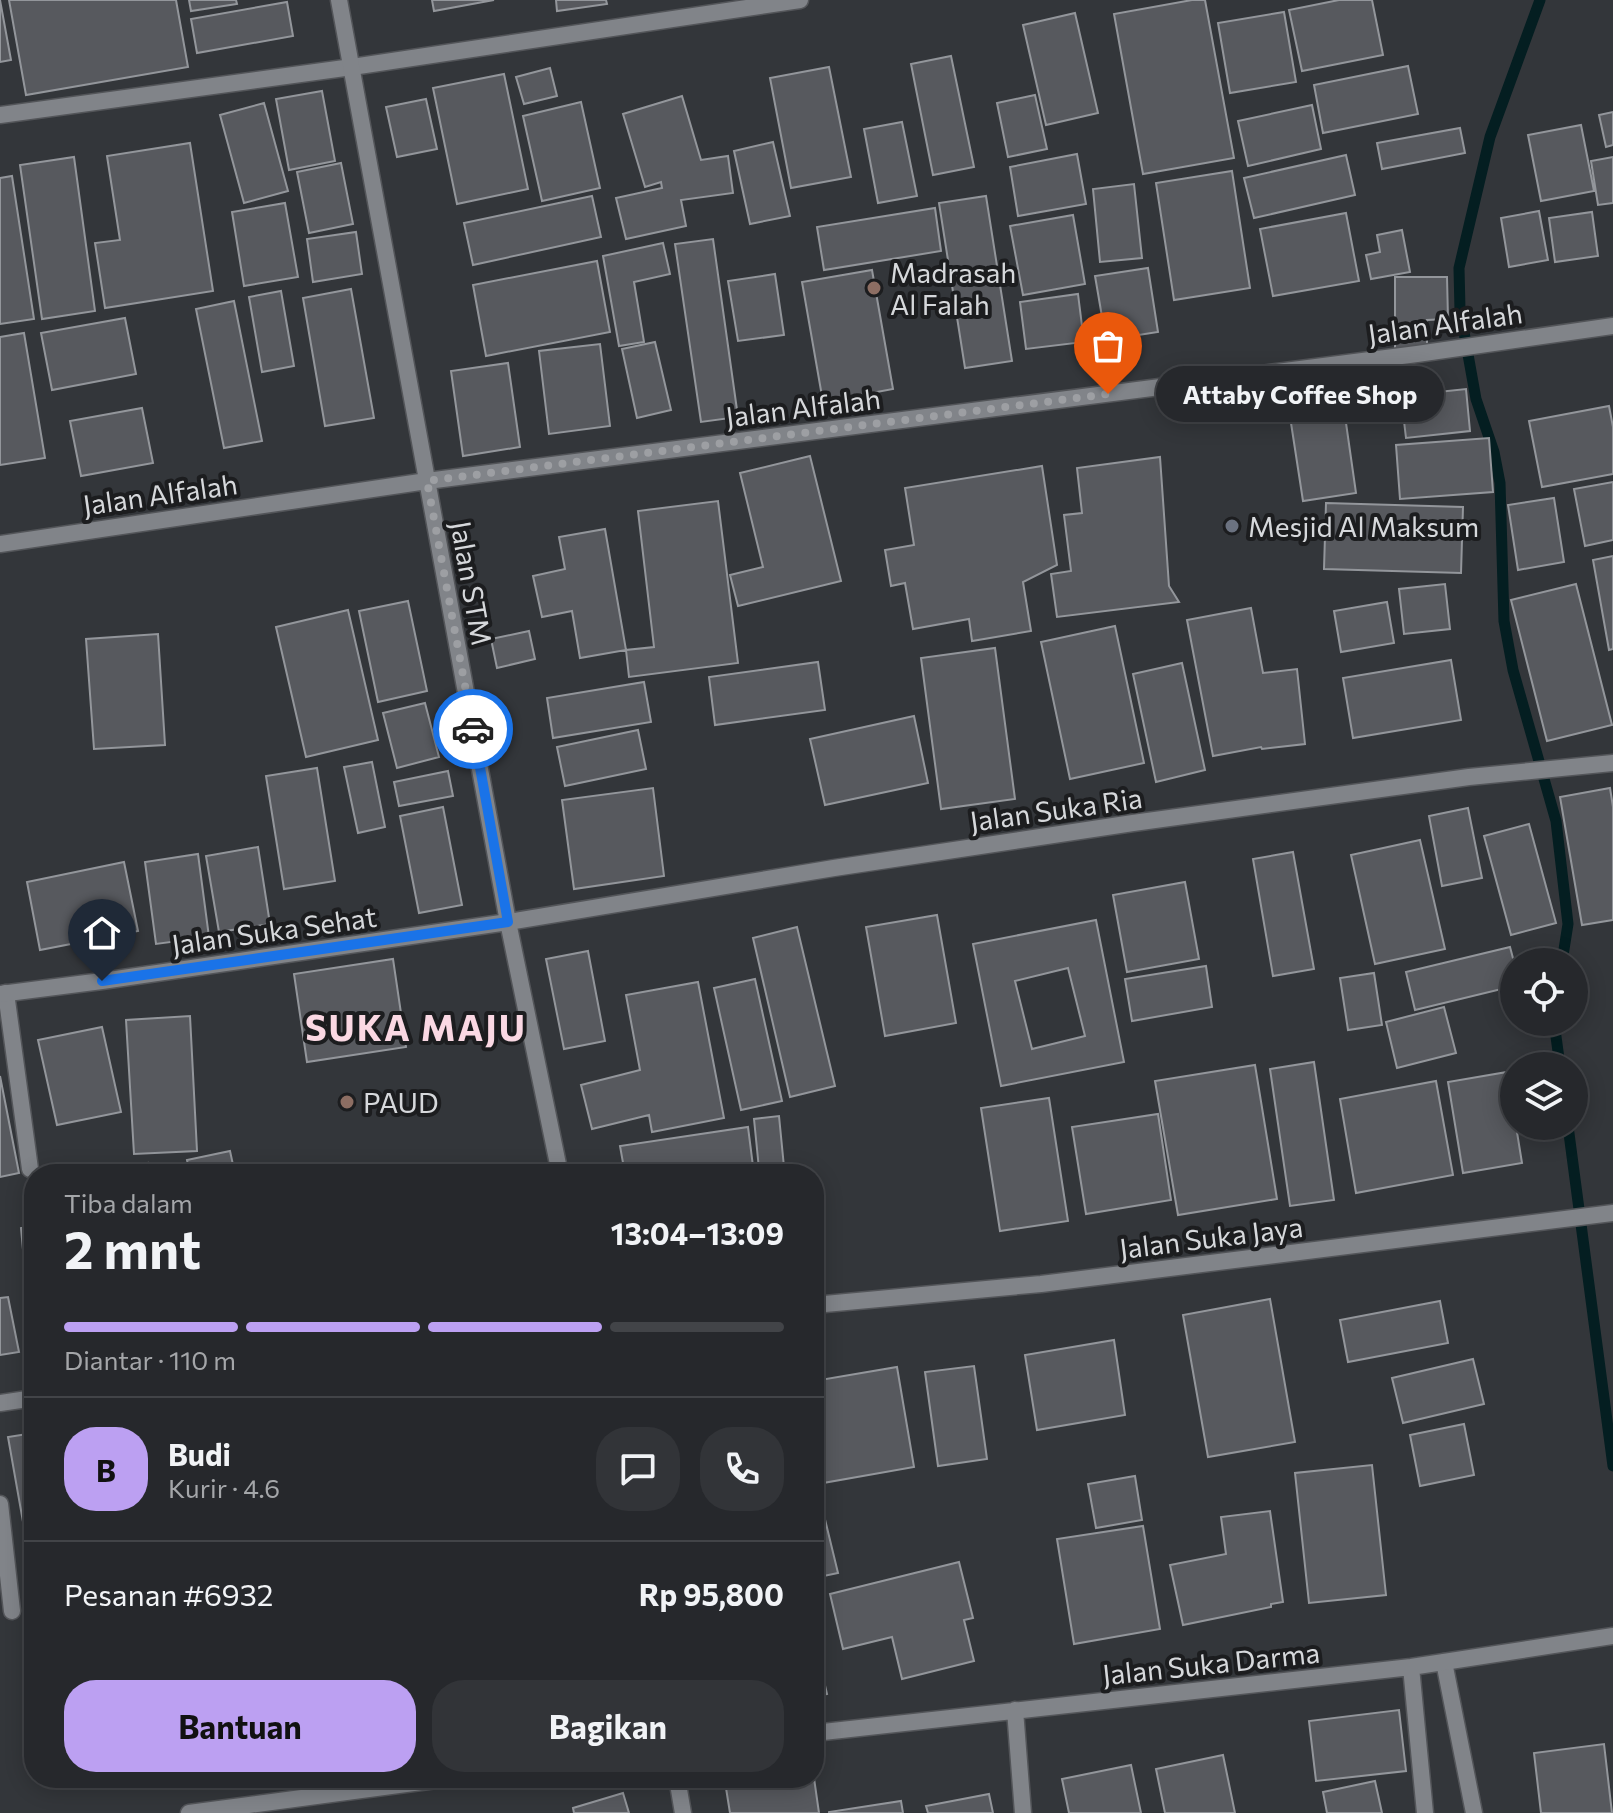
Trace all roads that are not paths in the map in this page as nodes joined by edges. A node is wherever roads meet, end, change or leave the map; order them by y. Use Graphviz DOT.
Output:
graph roads {
  1 [pos="339,0"];
  2 [pos="800,0"];
  3 [pos="352,67"];
  4 [pos="0,115"];
  5 [pos="1613,326"];
  6 [pos="427,481"];
  7 [pos="0,544"];
  8 [pos="1613,763"];
  9 [pos="508,922"];
  10 [pos="3,993"];
  11 [pos="29,1164"];
  12 [pos="558,1164"];
  13 [pos="1606,1214"];
  14 [pos="824,1304"];
  15 [pos="24,1399"];
  16 [pos="0,1403"];
  17 [pos="0,1504"];
  18 [pos="12,1611"];
  19 [pos="1613,1636"];
  20 [pos="1444,1662"];
  21 [pos="1411,1667"];
  22 [pos="1015,1710"];
  23 [pos="824,1732"];
  24 [pos="376,1788"];
  25 [pos="679,1788"];
  26 [pos="189,1813"];
  27 [pos="683,1813"];
  28 [pos="1023,1813"];
  29 [pos="1425,1813"];
  30 [pos="1474,1813"];
  1 -- 3 [label="street, Jalan STM"];
  2 -- 3 [label="street"];
  3 -- 4 [label="street"];
  3 -- 6 [label="street, Jalan STM"];
  5 -- 6 [label="street, Jalan Alfalah"];
  6 -- 7 [label="street, Jalan Alfalah"];
  6 -- 9 [label="street, Jalan STM"];
  8 -- 9 [label="street, Jalan Suka Ria"];
  9 -- 10 [label="street, Jalan Suka Sehat"];
  9 -- 12 [label="street, Jalan STM"];
  10 -- 11 [label="street"];
  13 -- 14 [label="street, Jalan Suka Jaya"];
  15 -- 16 [label="street"];
  17 -- 18 [label="street"];
  19 -- 20 [label="street, Jalan Suka Darma"];
  20 -- 21 [label="street, Jalan Suka Darma"];
  20 -- 30 [label="street"];
  21 -- 22 [label="street, Jalan Suka Darma"];
  21 -- 29 [label="street"];
  22 -- 23 [label="street, Jalan Suka Darma"];
  22 -- 28 [label="street"];
  24 -- 26 [label="street"];
  25 -- 27 [label="street"];
}
